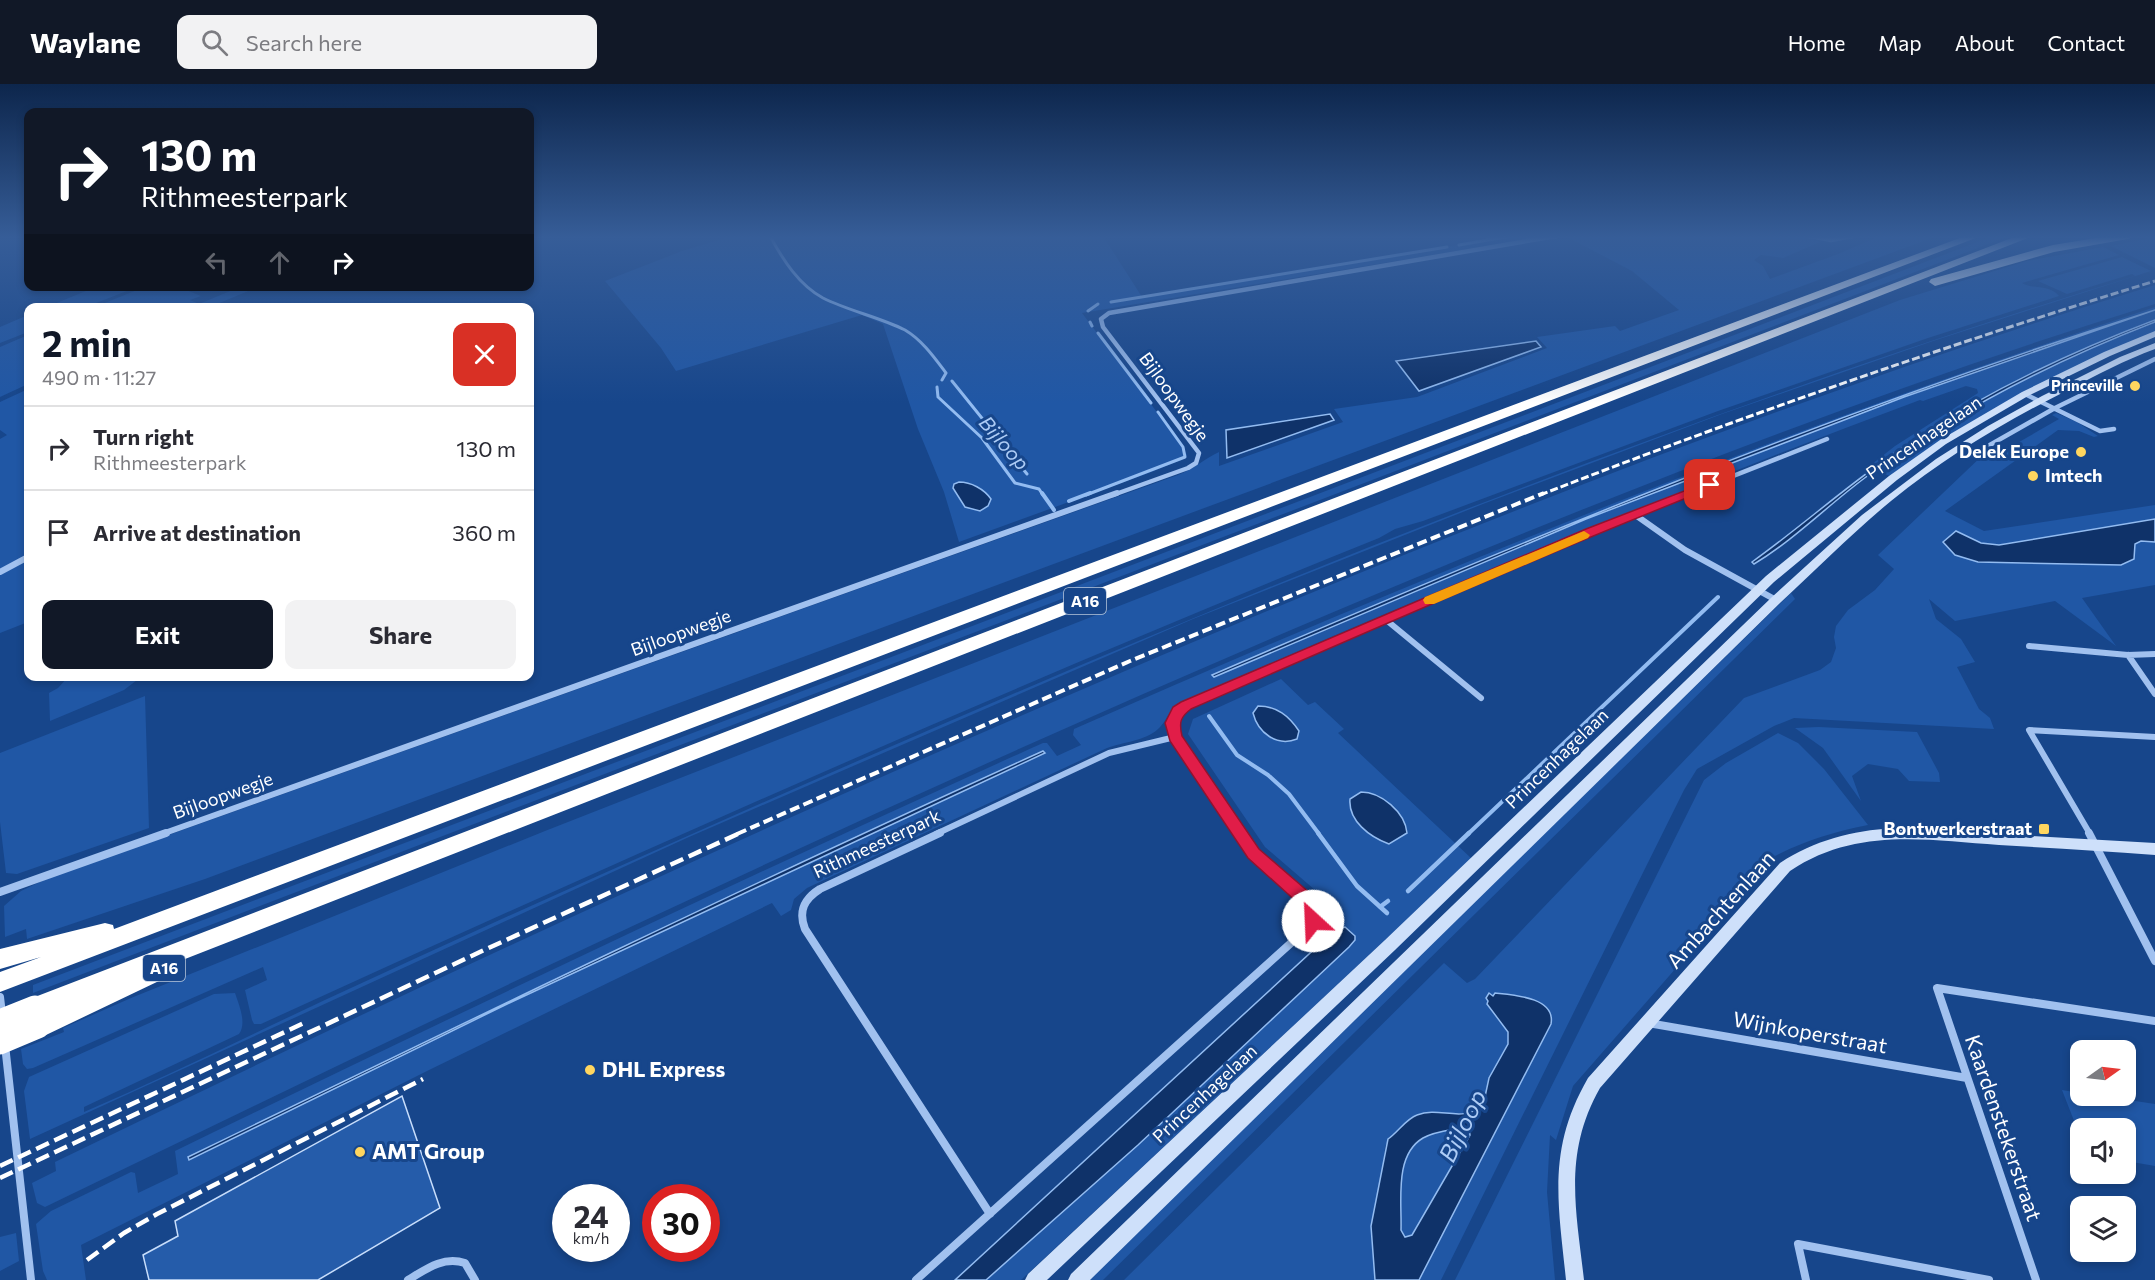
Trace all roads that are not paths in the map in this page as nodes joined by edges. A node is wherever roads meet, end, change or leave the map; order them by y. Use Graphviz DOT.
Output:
graph roads {
  1 [pos="1232,292"];
  2 [pos="1828,292"];
  3 [pos="1884,292"];
  4 [pos="1887,292"];
  5 [pos="1881,293"];
  6 [pos="2155,334"];
  7 [pos="2155,346"];
  8 [pos="2155,359"];
  9 [pos="2025,394"];
  10 [pos="2039,401"];
  11 [pos="2055,408"];
  12 [pos="2114,429"];
  13 [pos="1827,439"];
  14 [pos="1981,450"];
  15 [pos="1634,514"];
  16 [pos="24,559"];
  17 [pos="0,572"];
  18 [pos="1758,591"];
  19 [pos="1776,600"];
  20 [pos="1385,619"];
  21 [pos="2029,646"];
  22 [pos="2155,654"];
  23 [pos="2128,655"];
  24 [pos="2155,694"];
  25 [pos="1481,698"];
  26 [pos="1175,737"];
  27 [pos="2155,737"];
  28 [pos="2097,846"];
  29 [pos="2155,849"];
  30 [pos="0,892"];
  31 [pos="0,959"];
  32 [pos="29,960"];
  33 [pos="2155,961"];
  34 [pos="0,982"];
  35 [pos="0,997"];
  36 [pos="37,1017"];
  37 [pos="0,1021"];
  38 [pos="2155,1021"];
  39 [pos="1647,1023"];
  40 [pos="0,1043"];
  41 [pos="1967,1078"];
  42 [pos="990,1214"];
  43 [pos="30,1280"];
  44 [pos="408,1280"];
  45 [pos="475,1280"];
  46 [pos="916,1280"];
  47 [pos="1034,1280"];
  48 [pos="1077,1280"];
  49 [pos="1575,1280"];
  50 [pos="1806,1280"];
  51 [pos="1989,1280"];
  52 [pos="2036,1280"];
  1 -- 30 [label="street, Bijloopwegje"];
  2 -- 32 [label="highway, A16"];
  3 -- 5 [label="highway, A16"];
  4 -- 5 [label="highway, A16"];
  5 -- 36 [label="highway, A16"];
  6 -- 9 [label="main road, Princenhagelaan"];
  7 -- 10 [label="main road, Princenhagelaan"];
  8 -- 11 [label="street"];
  9 -- 10 [label="street"];
  9 -- 18 [label="main road, Princenhagelaan"];
  10 -- 11 [label="street"];
  10 -- 19 [label="main road, Princenhagelaan"];
  11 -- 12 [label="street"];
  11 -- 14 [label="street"];
  13 -- 15 [label="street"];
  15 -- 18 [label="street"];
  15 -- 20 [label="street"];
  16 -- 17 [label="street"];
  18 -- 19 [label="street"];
  18 -- 47 [label="main road, Princenhagelaan"];
  19 -- 48 [label="main road, Princenhagelaan"];
  20 -- 25 [label="street"];
  20 -- 26 [label="street"];
  21 -- 23 [label="street"];
  22 -- 23 [label="street"];
  23 -- 24 [label="street"];
  26 -- 42 [label="street"];
  26 -- 42 [label="street, Rithmeesterpark"];
  27 -- 28 [label="street"];
  28 -- 29 [label="main road, Ambachtenlaan"];
  28 -- 33 [label="street"];
  28 -- 39 [label="main road, Ambachtenlaan"];
  31 -- 32 [label="highway, A16"];
  32 -- 34 [label="highway, A16"];
  35 -- 43 [label="street"];
  36 -- 37 [label="highway, A16, bridge"];
  36 -- 40 [label="highway, A16, bridge"];
  38 -- 41 [label="street, Kaardenstekerstraat"];
  39 -- 41 [label="street, Wijnkoperstraat"];
  39 -- 49 [label="main road, Ambachtenlaan"];
  41 -- 52 [label="street, Kaardenstekerstraat"];
  42 -- 46 [label="street"];
  44 -- 45 [label="street"];
  50 -- 51 [label="street"];
}
